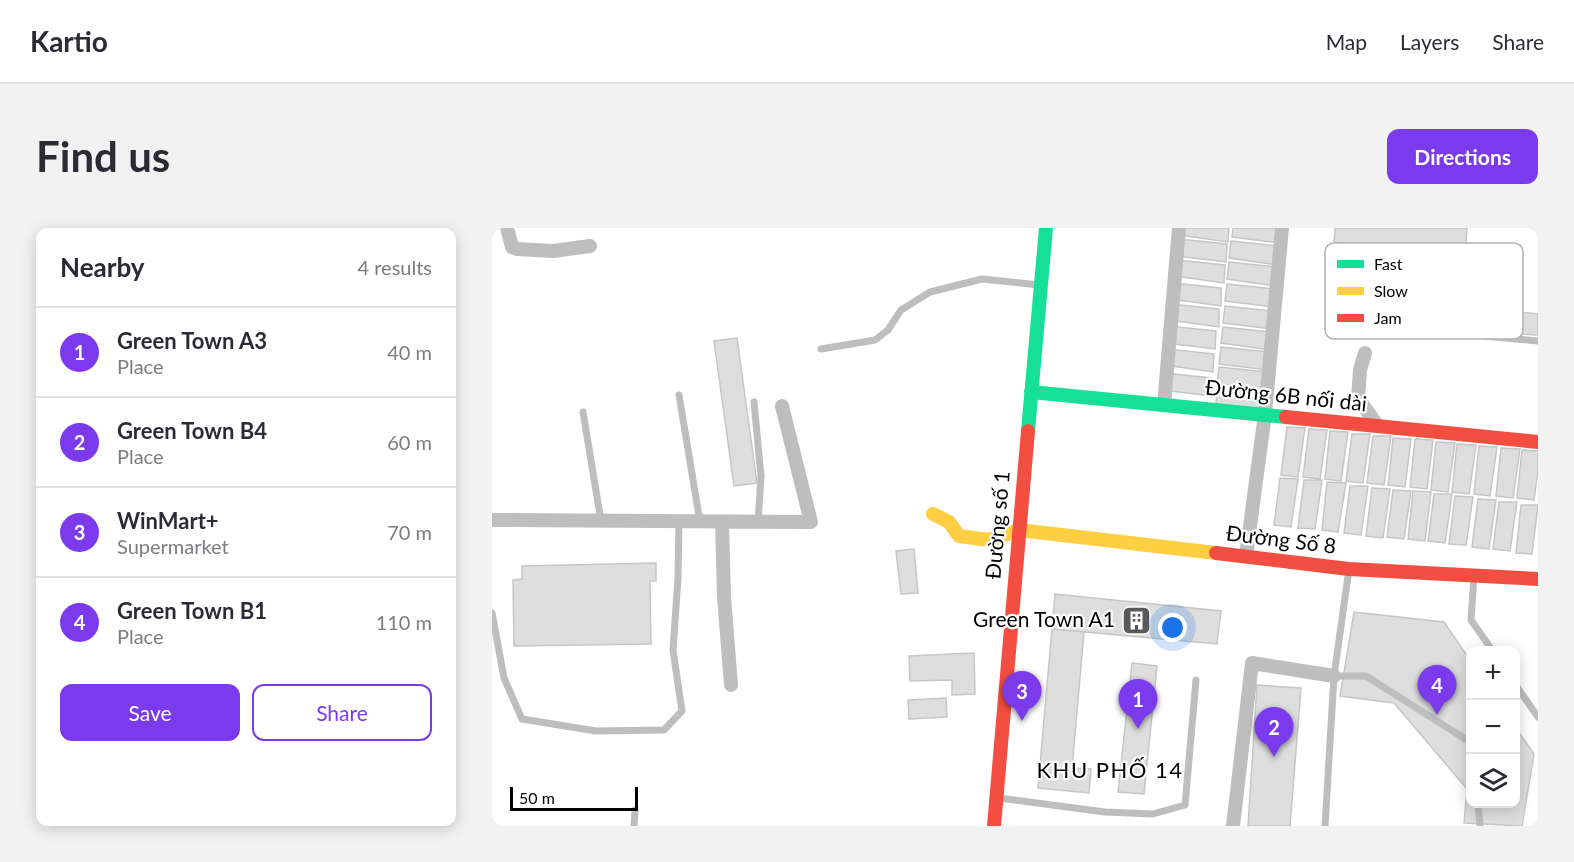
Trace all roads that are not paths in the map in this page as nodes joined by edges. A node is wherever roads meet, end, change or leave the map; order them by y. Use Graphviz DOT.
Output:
graph roads {
  1 [pos="507,228"];
  2 [pos="1046,228"];
  3 [pos="1179,228"];
  4 [pos="1282,228"];
  5 [pos="590,246"];
  6 [pos="1041,286"];
  7 [pos="1516,339"];
  8 [pos="1538,341"];
  9 [pos="821,349"];
  10 [pos="1365,353"];
  11 [pos="1031,392"];
  12 [pos="679,395"];
  13 [pos="754,402"];
  14 [pos="1164,405"];
  15 [pos="782,406"];
  16 [pos="583,412"];
  17 [pos="1265,414"];
  18 [pos="1377,425"];
  19 [pos="1538,442"];
  20 [pos="933,514"];
  21 [pos="492,520"];
  22 [pos="601,521"];
  23 [pos="679,521"];
  24 [pos="700,522"];
  25 [pos="722,522"];
  26 [pos="758,523"];
  27 [pos="1019,530"];
  28 [pos="1246,556"];
  29 [pos="1349,569"];
  30 [pos="1474,576"];
  31 [pos="1538,579"];
  32 [pos="492,613"];
  33 [pos="1489,646"];
  34 [pos="1334,676"];
  35 [pos="1196,680"];
  36 [pos="731,686"];
  37 [pos="1520,691"];
  38 [pos="1538,717"];
  39 [pos="1466,739"];
  40 [pos="996,798"];
  41 [pos="1478,808"];
  42 [pos="635,810"];
  43 [pos="634,826"];
  44 [pos="994,826"];
  45 [pos="1233,826"];
  46 [pos="1324,826"];
  47 [pos="1480,826"];
  1 -- 5 [label="street"];
  2 -- 6 [label="street, Đường số 1"];
  3 -- 14 [label="street"];
  4 -- 17 [label="street"];
  6 -- 9 [label="lane"];
  6 -- 11 [label="street, Đường số 1"];
  7 -- 8 [label="lane"];
  10 -- 18 [label="street"];
  11 -- 14 [label="street, Đường 6B nối dài"];
  11 -- 27 [label="street, Đường số 1"];
  12 -- 24 [label="lane"];
  13 -- 26 [label="lane"];
  14 -- 17 [label="street, Đường 6B nối dài"];
  15 -- 26 [label="street"];
  16 -- 22 [label="lane"];
  17 -- 18 [label="street, Đường 6B nối dài"];
  17 -- 28 [label="street"];
  18 -- 19 [label="street, Đường 6B nối dài"];
  20 -- 27 [label="street"];
  21 -- 22 [label="street"];
  22 -- 23 [label="street"];
  23 -- 24 [label="street"];
  23 -- 32 [label="lane"];
  24 -- 25 [label="street"];
  25 -- 26 [label="street"];
  25 -- 36 [label="street"];
  27 -- 28 [label="street, Đường Số 8"];
  27 -- 40 [label="street, Đường số 1"];
  28 -- 29 [label="street, Đường Số 8"];
  29 -- 30 [label="street, Đường Số 8"];
  29 -- 34 [label="lane"];
  30 -- 31 [label="street, Đường Số 8"];
  30 -- 33 [label="lane"];
  34 -- 39 [label="lane"];
  34 -- 45 [label="street"];
  34 -- 46 [label="lane"];
  35 -- 40 [label="lane"];
  37 -- 38 [label="lane"];
  40 -- 44 [label="street, Đường số 1"];
  41 -- 47 [label="lane"];
  42 -- 43 [label="lane"];
}
